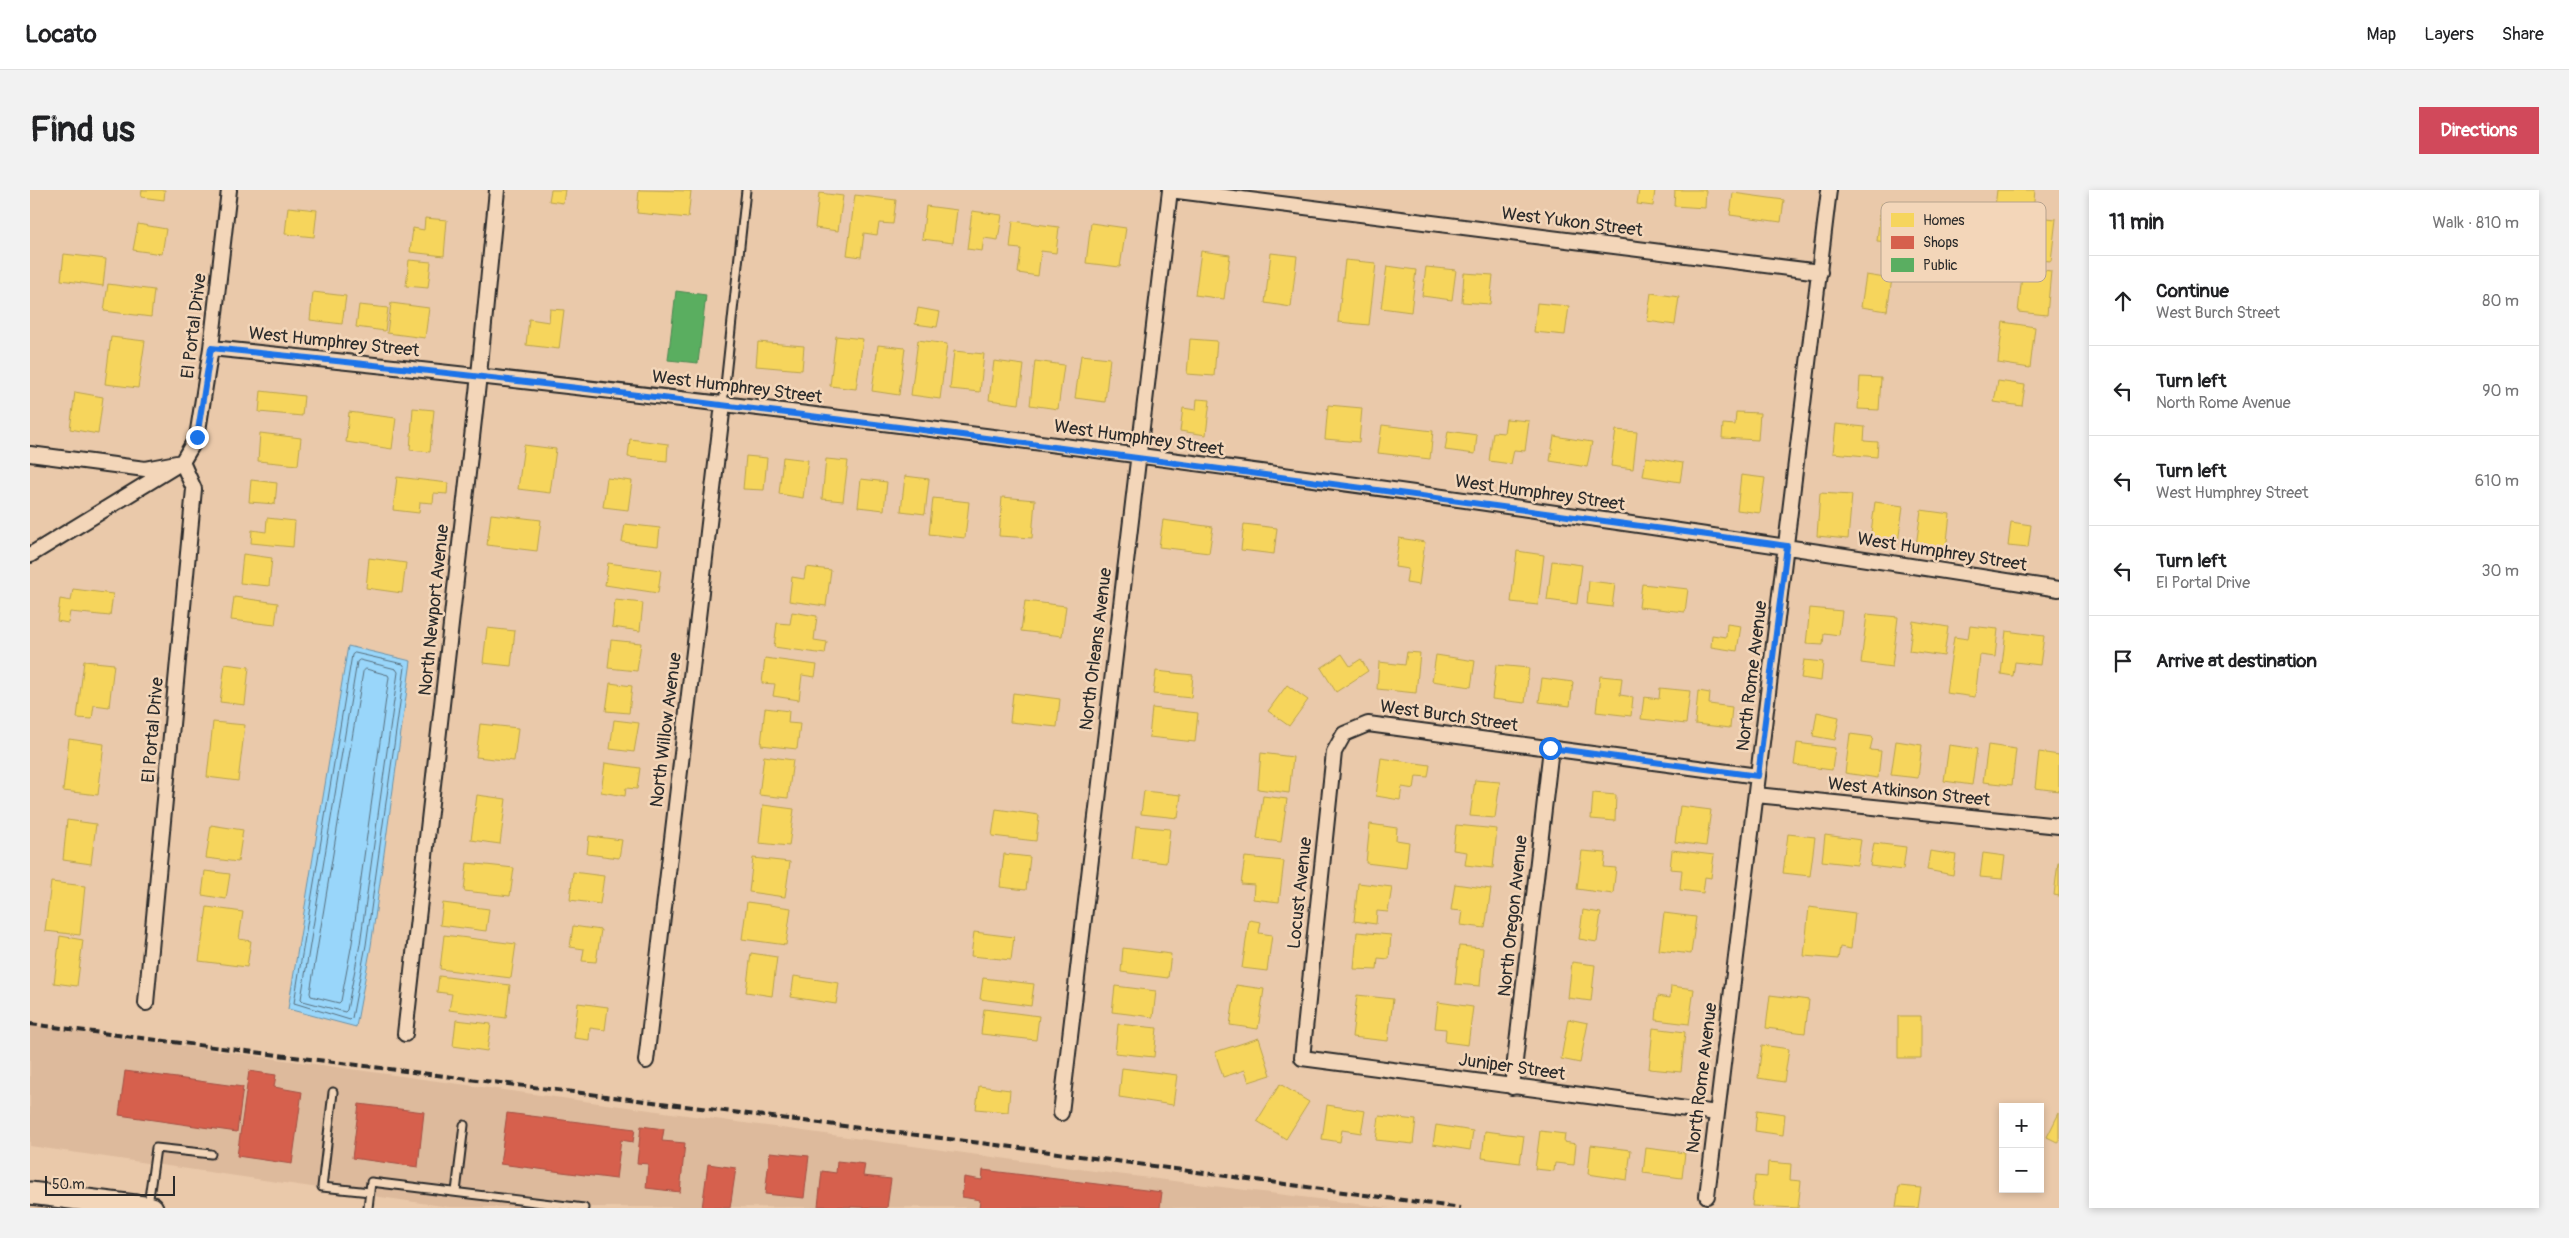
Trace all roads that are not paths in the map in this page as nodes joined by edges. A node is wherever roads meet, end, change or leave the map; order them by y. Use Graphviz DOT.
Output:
graph roads {
  1 [pos="229,190"];
  2 [pos="497,190"];
  3 [pos="746,190"];
  4 [pos="1170,190"];
  5 [pos="1829,190"];
  6 [pos="1820,272"];
  7 [pos="211,348"];
  8 [pos="479,375"];
  9 [pos="724,404"];
  10 [pos="30,454"];
  11 [pos="1137,456"];
  12 [pos="182,462"];
  13 [pos="1787,546"];
  14 [pos="30,555"];
  15 [pos="2059,589"];
  16 [pos="1344,734"];
  17 [pos="1550,748"];
  18 [pos="1758,776"];
  19 [pos="1756,795"];
  20 [pos="2059,826"];
  21 [pos="146,1003"];
  22 [pos="405,1034"];
  23 [pos="1302,1058"];
  24 [pos="646,1061"];
  25 [pos="1512,1087"];
  26 [pos="334,1092"];
  27 [pos="1061,1113"];
  28 [pos="1716,1113"];
  29 [pos="464,1125"];
  30 [pos="211,1154"];
  31 [pos="370,1192"];
  32 [pos="456,1192"];
  33 [pos="30,1193"];
  34 [pos="1707,1196"];
  35 [pos="553,1206"];
  36 [pos="148,1208"];
  37 [pos="152,1208"];
  38 [pos="368,1208"];
  39 [pos="584,1208"];
  1 -- 7 [label="street, El Portal Drive"];
  2 -- 8 [label="street, North Newport Avenue"];
  3 -- 9 [label="lane"];
  4 -- 6 [label="street, West Yukon Street"];
  4 -- 11 [label="street, North Orleans Avenue"];
  5 -- 6 [label="street, North Rome Avenue"];
  6 -- 13 [label="street, North Rome Avenue"];
  7 -- 8 [label="street, West Humphrey Street"];
  7 -- 12 [label="street, El Portal Drive"];
  8 -- 9 [label="street, West Humphrey Street"];
  8 -- 22 [label="street, North Newport Avenue"];
  9 -- 11 [label="street, West Humphrey Street"];
  9 -- 24 [label="street, North Willow Avenue"];
  10 -- 12 [label="street"];
  11 -- 13 [label="street, West Humphrey Street"];
  11 -- 27 [label="street, North Orleans Avenue"];
  12 -- 14 [label="street, El Portal Drive"];
  12 -- 21 [label="street, El Portal Drive"];
  13 -- 15 [label="street, West Humphrey Street"];
  13 -- 18 [label="street, North Rome Avenue"];
  16 -- 17 [label="street, West Burch Street"];
  16 -- 23 [label="street, Locust Avenue"];
  17 -- 18 [label="street, West Burch Street"];
  17 -- 25 [label="street, North Oregon Avenue"];
  18 -- 19 [label="street, North Rome Avenue"];
  19 -- 20 [label="street, West Atkinson Street"];
  19 -- 28 [label="street, North Rome Avenue"];
  23 -- 25 [label="street, Juniper Street"];
  25 -- 28 [label="street, Juniper Street"];
  26 -- 31 [label="lane"];
  28 -- 34 [label="street, North Rome Avenue"];
  29 -- 32 [label="lane"];
  30 -- 36 [label="lane"];
  31 -- 32 [label="lane"];
  31 -- 38 [label="lane"];
  32 -- 35 [label="lane"];
  33 -- 36 [label="main road"];
  35 -- 39 [label="lane"];
  36 -- 37 [label="main road"];
}
